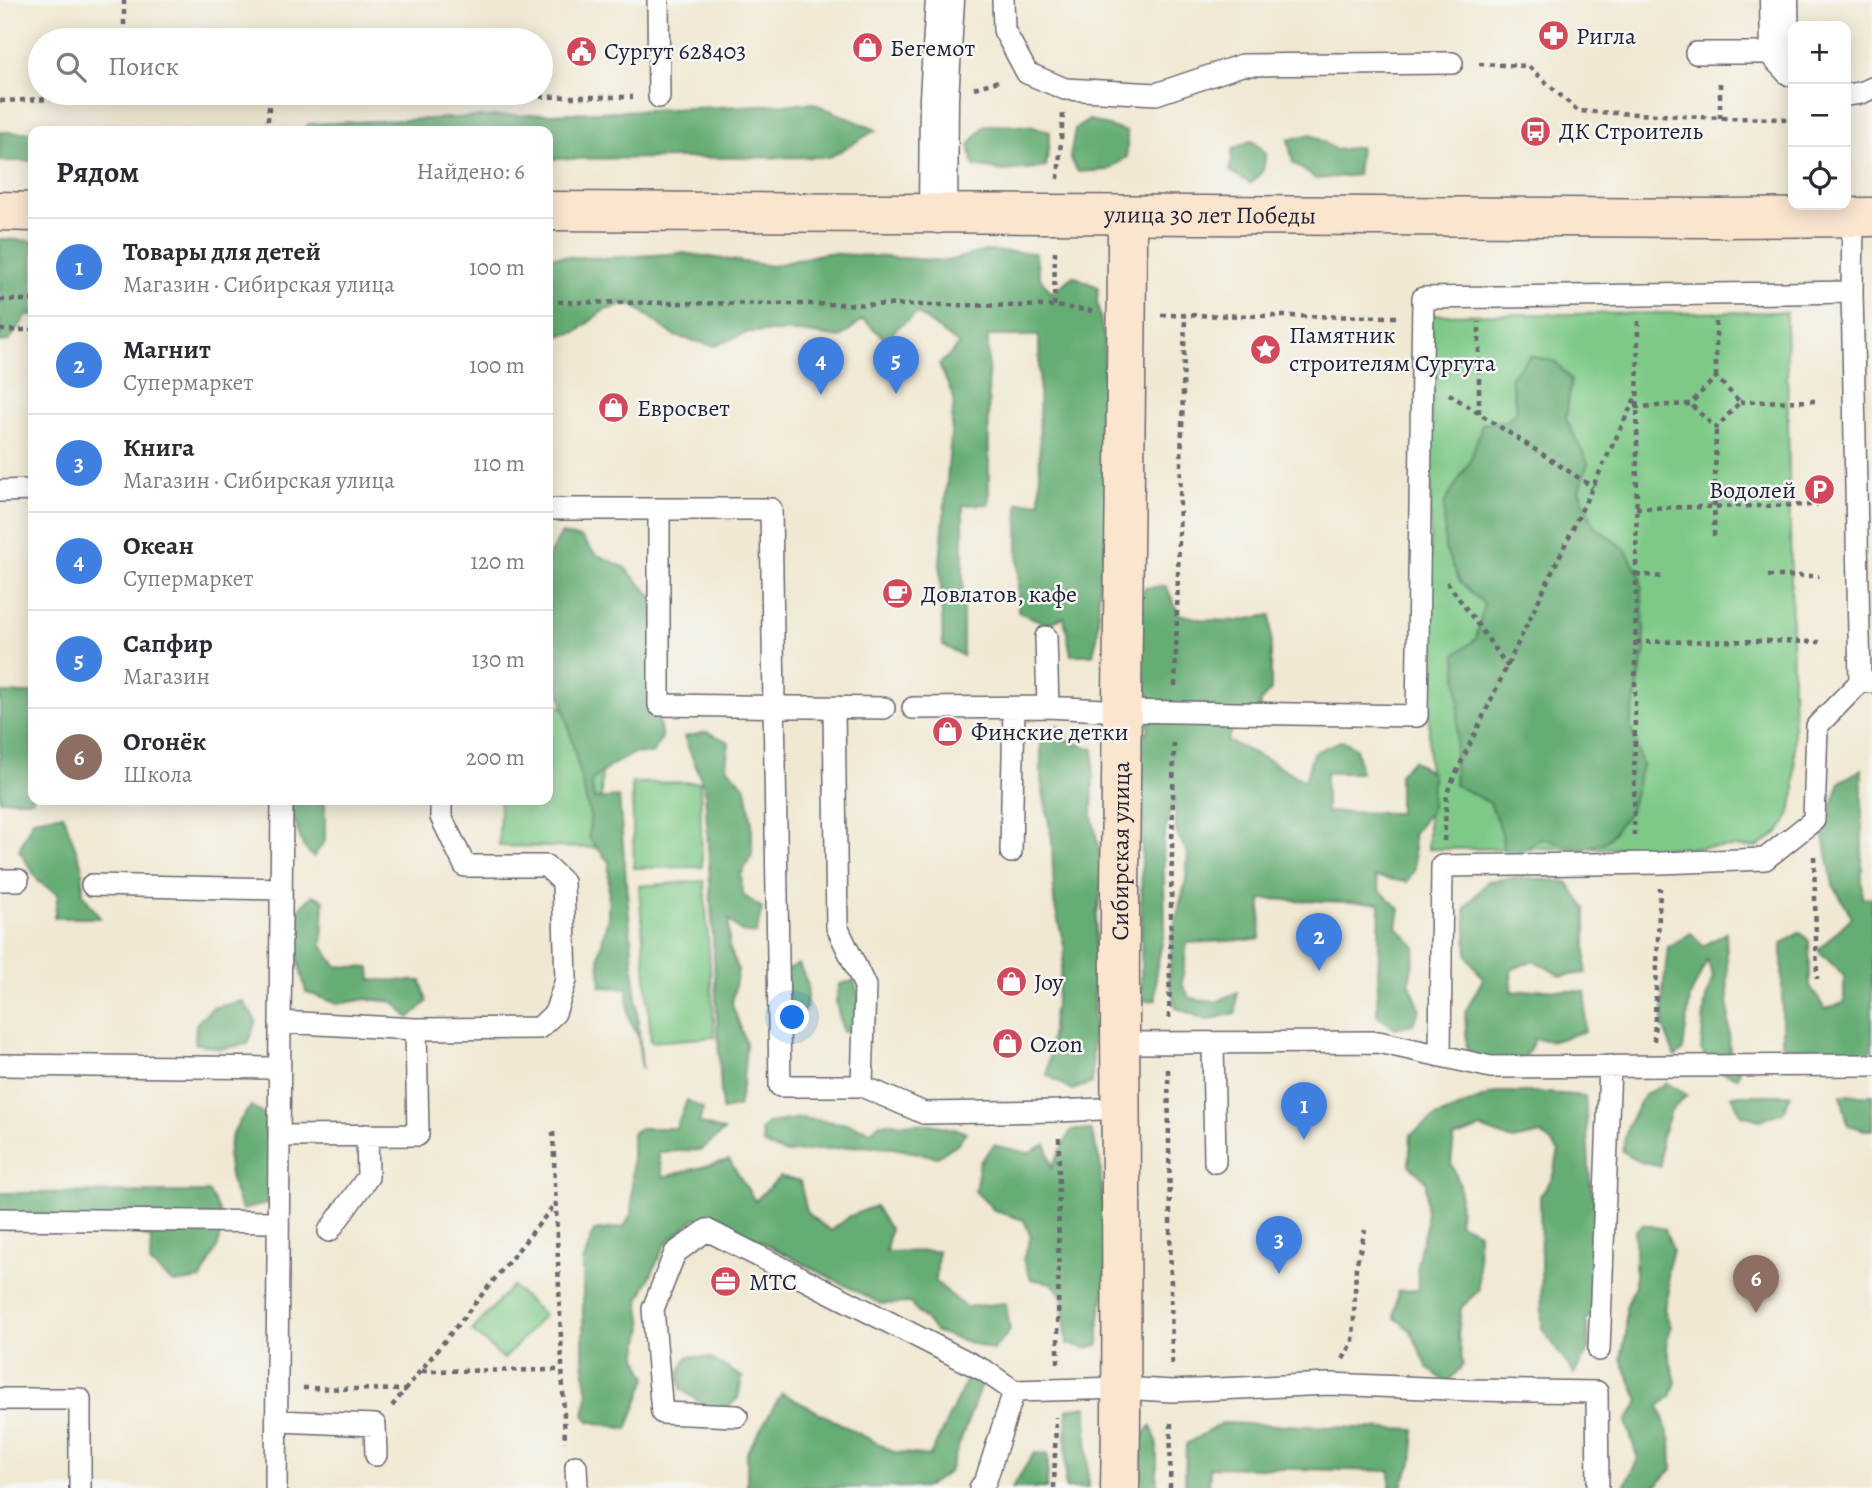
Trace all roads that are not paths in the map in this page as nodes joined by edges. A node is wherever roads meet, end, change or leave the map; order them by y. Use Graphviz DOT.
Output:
graph roads {
  1 [pos="658,0"];
  2 [pos="945,0"];
  3 [pos="1003,0"];
  4 [pos="1779,0"];
  5 [pos="1696,53"];
  6 [pos="1787,60"];
  7 [pos="1452,63"];
  8 [pos="1872,88"];
  9 [pos="1851,94"];
  10 [pos="659,97"];
  11 [pos="0,211"];
  12 [pos="553,211"];
  13 [pos="28,212"];
  14 [pos="1816,212"];
  15 [pos="938,214"];
  16 [pos="1127,215"];
  17 [pos="1863,217"];
  18 [pos="1852,292"];
  19 [pos="1863,357"];
  20 [pos="28,490"];
  21 [pos="0,491"];
  22 [pos="553,509"];
  23 [pos="659,509"];
  24 [pos="1046,637"];
  25 [pos="1866,682"];
  26 [pos="775,707"];
  27 [pos="834,708"];
  28 [pos="884,708"];
  29 [pos="913,708"];
  30 [pos="1014,708"];
  31 [pos="1048,708"];
  32 [pos="1121,711"];
  33 [pos="282,805"];
  34 [pos="441,805"];
  35 [pos="1011,852"];
  36 [pos="92,885"];
  37 [pos="281,889"];
  38 [pos="280,1022"];
  39 [pos="416,1029"];
  40 [pos="1119,1043"];
  41 [pos="1213,1043"];
  42 [pos="1440,1056"];
  43 [pos="0,1065"];
  44 [pos="1872,1065"];
  45 [pos="1610,1066"];
  46 [pos="279,1068"];
  47 [pos="862,1086"];
  48 [pos="1121,1108"];
  49 [pos="367,1135"];
  50 [pos="279,1136"];
  51 [pos="1215,1162"];
  52 [pos="0,1219"];
  53 [pos="278,1223"];
  54 [pos="329,1231"];
  55 [pos="1599,1350"];
  56 [pos="1122,1388"];
  57 [pos="1014,1391"];
  58 [pos="0,1399"];
  59 [pos="737,1416"];
  60 [pos="278,1421"];
  61 [pos="376,1455"];
  62 [pos="576,1465"];
  63 [pos="80,1488"];
  64 [pos="276,1488"];
  65 [pos="577,1488"];
  66 [pos="980,1488"];
  67 [pos="1120,1488"];
  68 [pos="1598,1488"];
  1 -- 10 [label="lane"];
  2 -- 15 [label="street"];
  3 -- 7 [label="lane"];
  4 -- 6 [label="street"];
  5 -- 6 [label="lane"];
  8 -- 9 [label="lane"];
  11 -- 13 [label="main road"];
  12 -- 15 [label="main road, улица 30 лет Победы"];
  14 -- 16 [label="main road, улица 30 лет Победы"];
  14 -- 17 [label="main road, улица 30 лет Победы"];
  15 -- 16 [label="main road, улица 30 лет Победы"];
  16 -- 32 [label="main road, Сибирская улица"];
  17 -- 18 [label="lane"];
  18 -- 19 [label="lane"];
  18 -- 32 [label="lane"];
  19 -- 25 [label="lane"];
  20 -- 21 [label="lane"];
  22 -- 23 [label="lane"];
  23 -- 26 [label="lane"];
  23 -- 26 [label="lane"];
  24 -- 31 [label="lane"];
  25 -- 42 [label="lane"];
  26 -- 27 [label="lane"];
  26 -- 47 [label="lane"];
  27 -- 28 [label="lane"];
  27 -- 47 [label="lane"];
  29 -- 30 [label="lane"];
  30 -- 31 [label="lane"];
  30 -- 35 [label="lane"];
  31 -- 32 [label="lane"];
  32 -- 40 [label="main road, Сибирская улица"];
  33 -- 37 [label="lane"];
  34 -- 39 [label="lane"];
  36 -- 37 [label="lane"];
  37 -- 38 [label="lane"];
  38 -- 39 [label="lane"];
  38 -- 46 [label="lane"];
  39 -- 49 [label="lane"];
  40 -- 41 [label="lane"];
  40 -- 48 [label="main road, Сибирская улица"];
  41 -- 42 [label="lane"];
  41 -- 51 [label="lane"];
  42 -- 45 [label="lane"];
  43 -- 46 [label="lane"];
  44 -- 45 [label="lane"];
  45 -- 55 [label="lane"];
  46 -- 50 [label="lane"];
  47 -- 48 [label="lane"];
  48 -- 56 [label="main road, Сибирская улица"];
  49 -- 50 [label="lane"];
  49 -- 54 [label="lane"];
  50 -- 53 [label="lane"];
  52 -- 53 [label="lane"];
  53 -- 60 [label="lane"];
  56 -- 57 [label="lane"];
  56 -- 67 [label="main road, Сибирская улица"];
  56 -- 68 [label="lane"];
  57 -- 59 [label="lane"];
  57 -- 66 [label="lane"];
  58 -- 63 [label="lane"];
  60 -- 61 [label="lane"];
  60 -- 64 [label="lane"];
  62 -- 65 [label="lane"];
}
